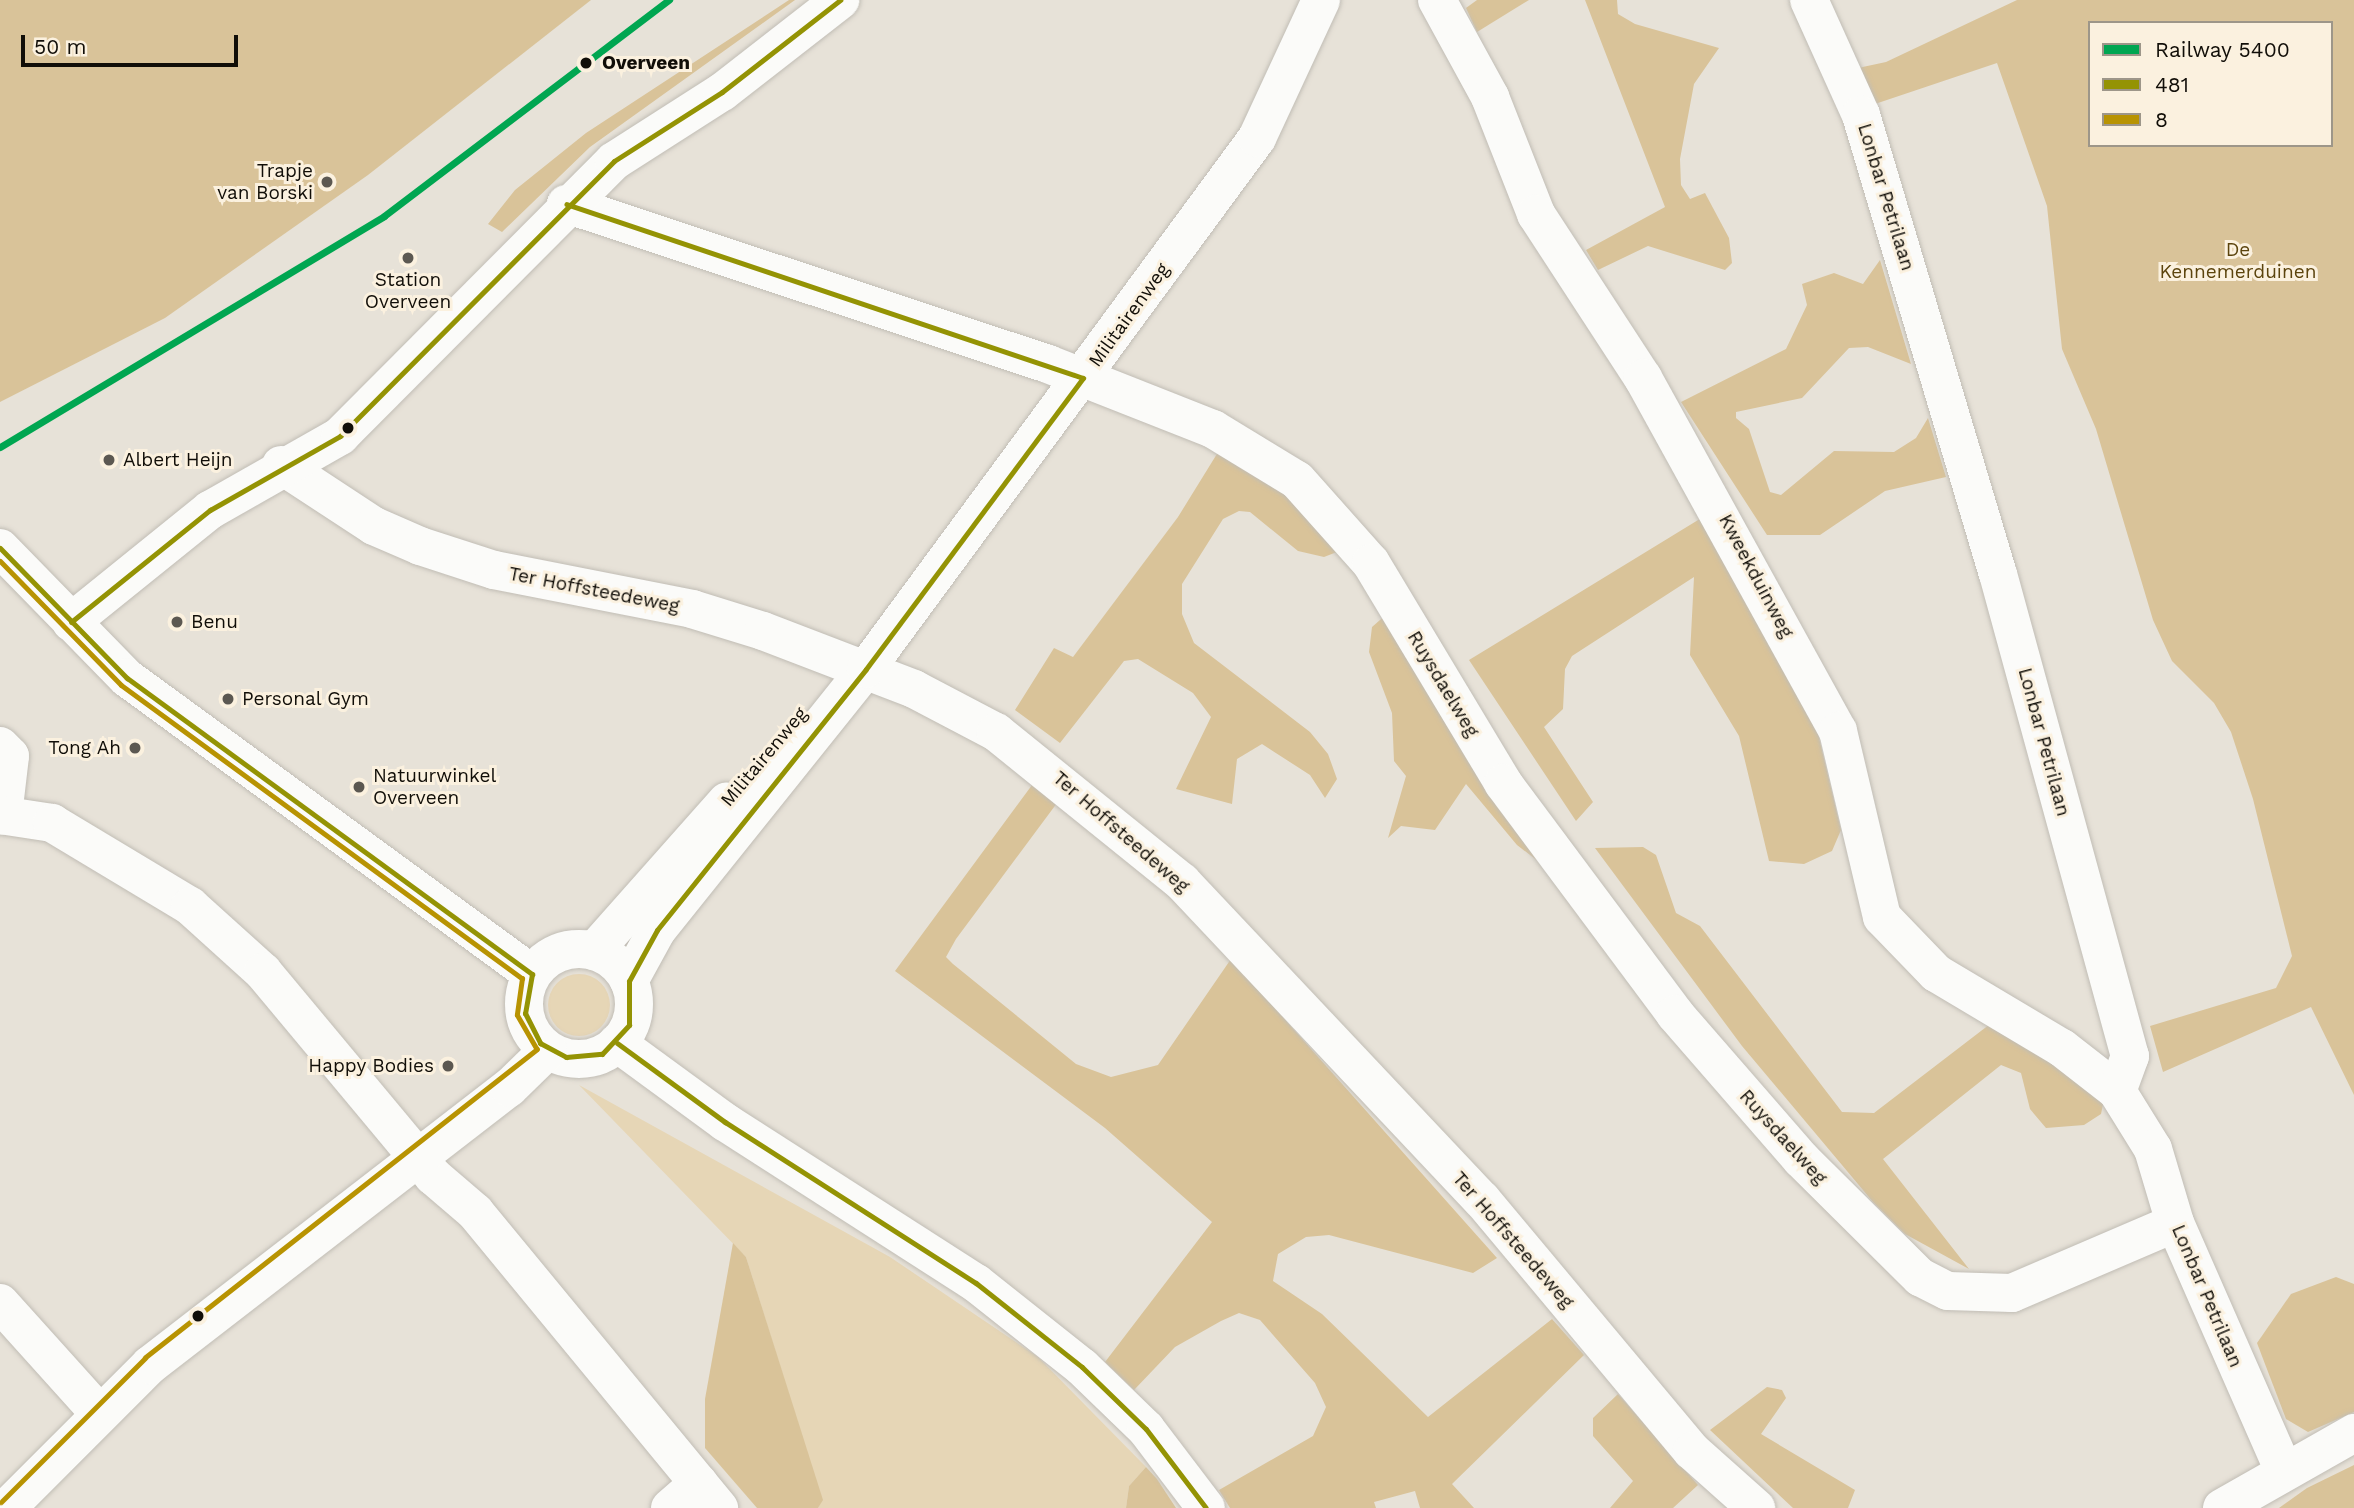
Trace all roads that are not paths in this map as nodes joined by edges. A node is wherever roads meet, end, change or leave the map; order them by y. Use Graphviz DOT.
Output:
graph roads {
  1 [pos="840,0"];
  2 [pos="1298,0"];
  3 [pos="1321,0"];
  4 [pos="1437,0"];
  5 [pos="1809,0"];
  6 [pos="566,204"];
  7 [pos="1071,374"];
  8 [pos="281,465"];
  9 [pos="0,548"];
  10 [pos="71,622"];
  11 [pos="855,665"];
  12 [pos="0,746"];
  13 [pos="1,815"];
  14 [pos="594,951"];
  15 [pos="532,974"];
  16 [pos="629,981"];
  17 [pos="617,1043"];
  18 [pos="548,1050"];
  19 [pos="2117,1091"];
  20 [pos="419,1158"];
  21 [pos="2175,1223"];
  22 [pos="0,1303"];
  23 [pos="98,1412"];
  24 [pos="2354,1433"];
  25 [pos="2284,1471"];
  26 [pos="709,1495"];
  27 [pos="7,1508"];
  28 [pos="670,1508"];
  29 [pos="1206,1508"];
  30 [pos="1756,1508"];
  31 [pos="2222,1508"];
  1 -- 6 [label="street"];
  2 -- 7 [label="street, Militairenweg"];
  3 -- 7 [label="street, Militairenweg"];
  4 -- 19 [label="street, Kweekduinweg"];
  5 -- 19 [label="street, Lonbar Petrilaan"];
  6 -- 7 [label="street, Ruysdaelweg"];
  6 -- 8 [label="street"];
  7 -- 11 [label="street, Militairenweg"];
  7 -- 21 [label="street, Ruysdaelweg"];
  8 -- 10 [label="street"];
  8 -- 11 [label="street, Ter Hoffsteedeweg"];
  9 -- 10 [label="street"];
  10 -- 15 [label="street"];
  11 -- 14 [label="street, Militairenweg"];
  11 -- 16 [label="street, Militairenweg"];
  11 -- 30 [label="street, Ter Hoffsteedeweg"];
  12 -- 13 [label="street"];
  13 -- 20 [label="street"];
  14 -- 15 [label="street"];
  14 -- 16 [label="street"];
  15 -- 18 [label="street"];
  16 -- 17 [label="street"];
  17 -- 18 [label="street"];
  17 -- 29 [label="street"];
  18 -- 20 [label="street"];
  19 -- 21 [label="street, Lonbar Petrilaan"];
  20 -- 23 [label="street"];
  20 -- 26 [label="street"];
  21 -- 25 [label="street, Lonbar Petrilaan"];
  22 -- 23 [label="street"];
  23 -- 27 [label="street"];
  24 -- 25 [label="street"];
  25 -- 31 [label="street"];
  26 -- 28 [label="street"];
}
